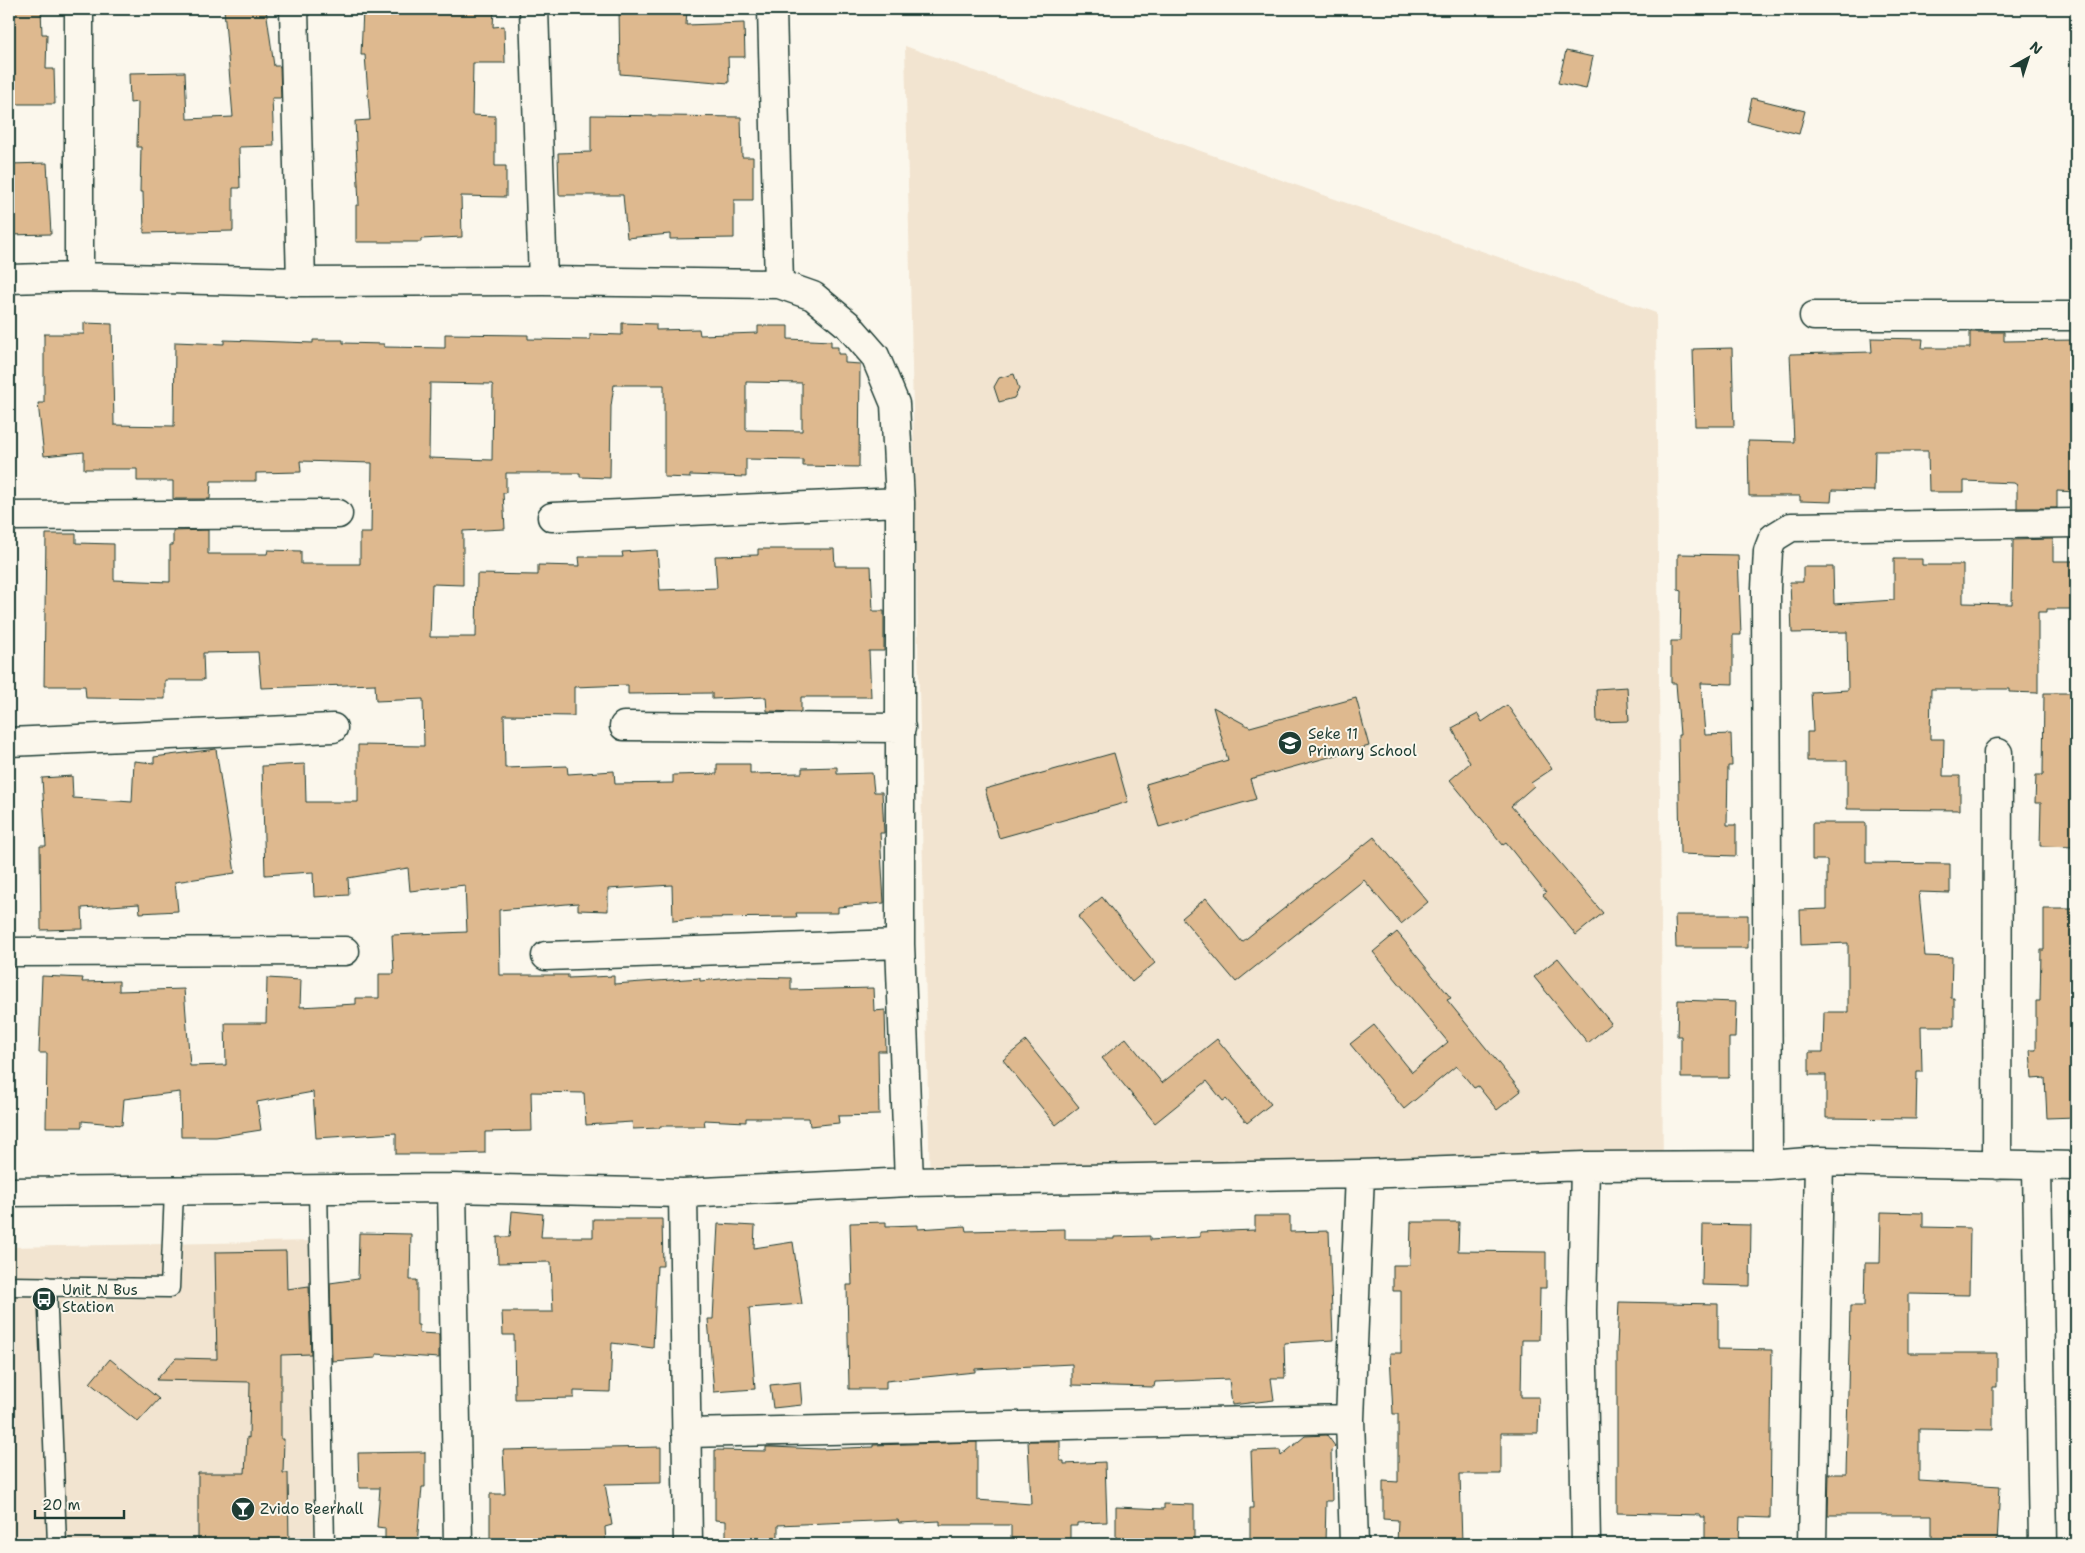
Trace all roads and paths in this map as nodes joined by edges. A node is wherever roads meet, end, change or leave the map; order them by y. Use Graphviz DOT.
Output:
graph roads {
  1 [pos="80,9"];
  2 [pos="294,9"];
  3 [pos="534,9"];
  4 [pos="772,9"];
  5 [pos="79,277"];
  6 [pos="9,279"];
  7 [pos="543,281"];
  8 [pos="301,282"];
  9 [pos="779,284"];
  10 [pos="1814,316"];
  11 [pos="2076,316"];
  12 [pos="900,502"];
  13 [pos="338,514"];
  14 [pos="9,516"];
  15 [pos="552,517"];
  16 [pos="2076,524"];
  17 [pos="624,726"];
  18 [pos="332,728"];
  19 [pos="901,728"];
  20 [pos="9,742"];
  21 [pos="1998,752"];
  22 [pos="900,944"];
  23 [pos="345,951"];
  24 [pos="9,952"];
  25 [pos="546,956"];
  26 [pos="1819,1161"];
  27 [pos="1768,1165"];
  28 [pos="1997,1165"];
  29 [pos="1585,1166"];
  30 [pos="2038,1166"];
  31 [pos="2076,1166"];
  32 [pos="1360,1174"];
  33 [pos="909,1182"];
  34 [pos="452,1188"];
  35 [pos="318,1189"];
  36 [pos="174,1191"];
  37 [pos="9,1192"];
  38 [pos="683,1192"];
  39 [pos="9,1286"];
  40 [pos="47,1286"];
  41 [pos="1350,1419"];
  42 [pos="686,1433"];
  43 [pos="57,1544"];
  44 [pos="325,1544"];
  45 [pos="458,1544"];
  46 [pos="688,1544"];
  47 [pos="1354,1544"];
  48 [pos="1586,1544"];
  49 [pos="1812,1544"];
  50 [pos="2043,1544"];
  1 -- 5 [label="street"];
  2 -- 8 [label="street"];
  3 -- 7 [label="street"];
  4 -- 9 [label="street"];
  5 -- 6 [label="street"];
  5 -- 8 [label="street"];
  7 -- 8 [label="street"];
  7 -- 9 [label="street"];
  9 -- 12 [label="street"];
  10 -- 11 [label="street"];
  12 -- 15 [label="street"];
  12 -- 19 [label="street"];
  13 -- 14 [label="street"];
  16 -- 27 [label="street"];
  17 -- 19 [label="street"];
  18 -- 20 [label="street"];
  19 -- 22 [label="street"];
  21 -- 28 [label="street"];
  22 -- 25 [label="street"];
  22 -- 33 [label="street"];
  23 -- 24 [label="street"];
  26 -- 27 [label="street"];
  26 -- 28 [label="street"];
  26 -- 49 [label="street"];
  27 -- 29 [label="street"];
  28 -- 30 [label="street"];
  29 -- 32 [label="street"];
  29 -- 48 [label="street"];
  30 -- 31 [label="street"];
  30 -- 50 [label="street"];
  32 -- 33 [label="street"];
  32 -- 41 [label="street"];
  33 -- 38 [label="street"];
  34 -- 35 [label="street"];
  34 -- 38 [label="street"];
  34 -- 45 [label="street"];
  35 -- 36 [label="street"];
  35 -- 44 [label="lane"];
  36 -- 37 [label="street"];
  36 -- 40 [label="lane"];
  38 -- 42 [label="street"];
  39 -- 40 [label="lane"];
  40 -- 43 [label="lane"];
  41 -- 42 [label="street"];
  41 -- 47 [label="street"];
  42 -- 46 [label="street"];
}
